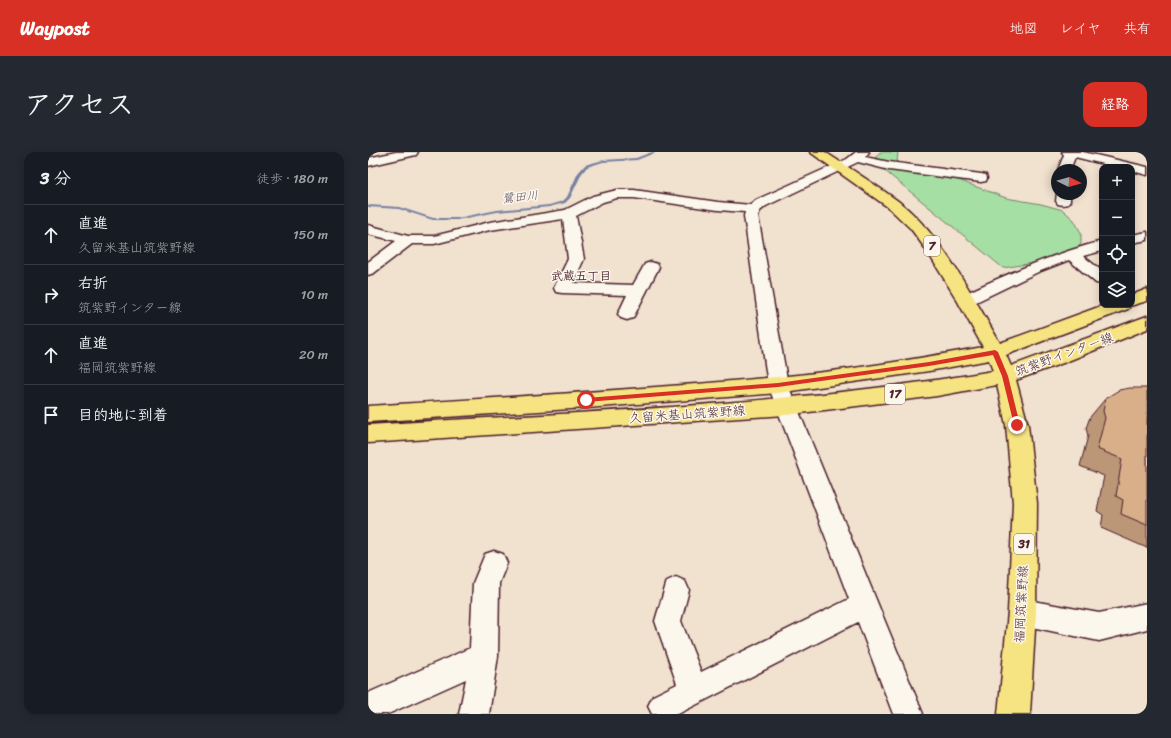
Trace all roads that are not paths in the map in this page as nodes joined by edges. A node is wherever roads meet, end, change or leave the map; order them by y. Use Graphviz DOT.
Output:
graph roads {
  1 [pos="412,152"];
  2 [pos="816,152"];
  3 [pos="1069,152"];
  4 [pos="859,155"];
  5 [pos="368,162"];
  6 [pos="1066,164"];
  7 [pos="839,167"];
  8 [pos="1147,170"];
  9 [pos="981,178"];
  10 [pos="754,209"];
  11 [pos="569,214"];
  12 [pos="368,229"];
  13 [pos="1147,236"];
  14 [pos="1135,238"];
  15 [pos="408,240"];
  16 [pos="1099,247"];
  17 [pos="1071,254"];
  18 [pos="651,267"];
  19 [pos="368,270"];
  20 [pos="1099,277"];
  21 [pos="638,290"];
  22 [pos="1147,295"];
  23 [pos="966,300"];
  24 [pos="1135,300"];
  25 [pos="1114,308"];
  26 [pos="627,314"];
  27 [pos="1147,322"];
  28 [pos="995,352"];
  29 [pos="1005,376"];
  30 [pos="781,396"];
  31 [pos="368,414"];
  32 [pos="368,434"];
  33 [pos="494,563"];
  34 [pos="676,590"];
  35 [pos="865,605"];
  36 [pos="1022,612"];
  37 [pos="1147,616"];
  38 [pos="484,656"];
  39 [pos="694,691"];
  40 [pos="663,706"];
  41 [pos="368,708"];
  42 [pos="474,714"];
  43 [pos="908,714"];
  44 [pos="1014,714"];
  1 -- 5 [label="street"];
  2 -- 7 [label="main road, 筑紫野インター線 / 7"];
  3 -- 6 [label="street"];
  3 -- 8 [label="street"];
  4 -- 7 [label="street"];
  4 -- 9 [label="street"];
  7 -- 10 [label="street"];
  7 -- 23 [label="main road, 筑紫野インター線 / 7"];
  10 -- 11 [label="street"];
  10 -- 30 [label="street"];
  11 -- 15 [label="street"];
  11 -- 21 [label="street"];
  12 -- 15 [label="street"];
  13 -- 14 [label="street"];
  15 -- 19 [label="street"];
  16 -- 17 [label="street"];
  17 -- 20 [label="street"];
  17 -- 23 [label="street"];
  18 -- 21 [label="street"];
  21 -- 26 [label="street"];
  22 -- 24 [label="main road"];
  23 -- 28 [label="main road, 筑紫野インター線 / 7"];
  25 -- 28 [label="main road, 筑紫野インター線"];
  27 -- 29 [label="main road, 筑紫野インター線"];
  28 -- 29 [label="main road, 筑紫野インター線 / 7"];
  28 -- 30 [label="main road, 久留米基山筑紫野線 / 17"];
  29 -- 30 [label="main road, 久留米基山筑紫野線 / 17"];
  29 -- 36 [label="main road, 福岡筑紫野線 / 31"];
  30 -- 31 [label="main road, 久留米基山筑紫野線 / 17"];
  30 -- 32 [label="main road, 久留米基山筑紫野線 / 17"];
  30 -- 35 [label="street"];
  33 -- 38 [label="street"];
  34 -- 39 [label="street"];
  35 -- 39 [label="street"];
  35 -- 43 [label="street"];
  36 -- 37 [label="street"];
  36 -- 44 [label="main road, 福岡筑紫野線 / 31"];
  38 -- 41 [label="street"];
  38 -- 42 [label="street"];
  39 -- 40 [label="street"];
}
